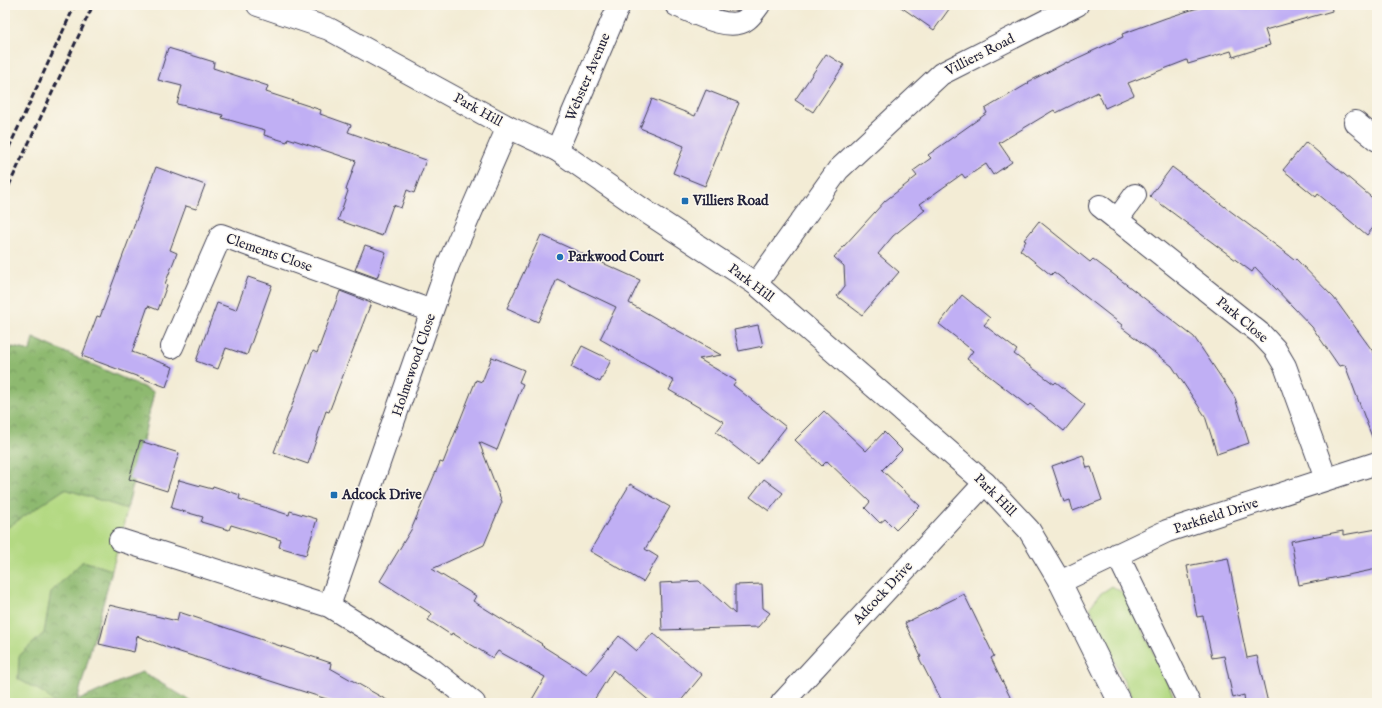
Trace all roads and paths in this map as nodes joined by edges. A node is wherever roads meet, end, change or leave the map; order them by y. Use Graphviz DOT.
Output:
graph roads {
  1 [pos="258,5"];
  2 [pos="620,5"];
  3 [pos="676,5"];
  4 [pos="759,5"];
  5 [pos="1077,5"];
  6 [pos="1355,122"];
  7 [pos="508,127"];
  8 [pos="1377,139"];
  9 [pos="557,150"];
  10 [pos="1136,195"];
  11 [pos="1100,206"];
  12 [pos="1117,220"];
  13 [pos="756,284"];
  14 [pos="432,311"];
  15 [pos="172,347"];
  16 [pos="1377,463"];
  17 [pos="1326,479"];
  18 [pos="985,484"];
  19 [pos="120,540"];
  20 [pos="1117,554"];
  21 [pos="1060,582"];
  22 [pos="329,606"];
  23 [pos="474,703"];
  24 [pos="782,703"];
  25 [pos="1120,703"];
  26 [pos="1190,703"];
  1 -- 7 [label="street, Park Hill"];
  2 -- 9 [label="street, Webster Avenue"];
  3 -- 4 [label="street"];
  5 -- 13 [label="street, Villiers Road"];
  6 -- 8 [label="street"];
  7 -- 9 [label="street, Park Hill"];
  7 -- 14 [label="street, Holmewood Close"];
  9 -- 13 [label="street, Park Hill"];
  10 -- 12 [label="street"];
  11 -- 12 [label="street, Park Close"];
  12 -- 17 [label="street, Park Close"];
  13 -- 18 [label="street, Park Hill"];
  14 -- 15 [label="street, Clements Close"];
  14 -- 22 [label="street, Holmewood Close"];
  16 -- 17 [label="street, Parkfield Drive"];
  17 -- 20 [label="street, Parkfield Drive"];
  18 -- 21 [label="street, Park Hill"];
  18 -- 24 [label="street, Adcock Drive"];
  19 -- 22 [label="street"];
  20 -- 21 [label="street, Parkfield Drive"];
  20 -- 26 [label="street"];
  21 -- 25 [label="street, Park Hill"];
  22 -- 23 [label="street"];
}
